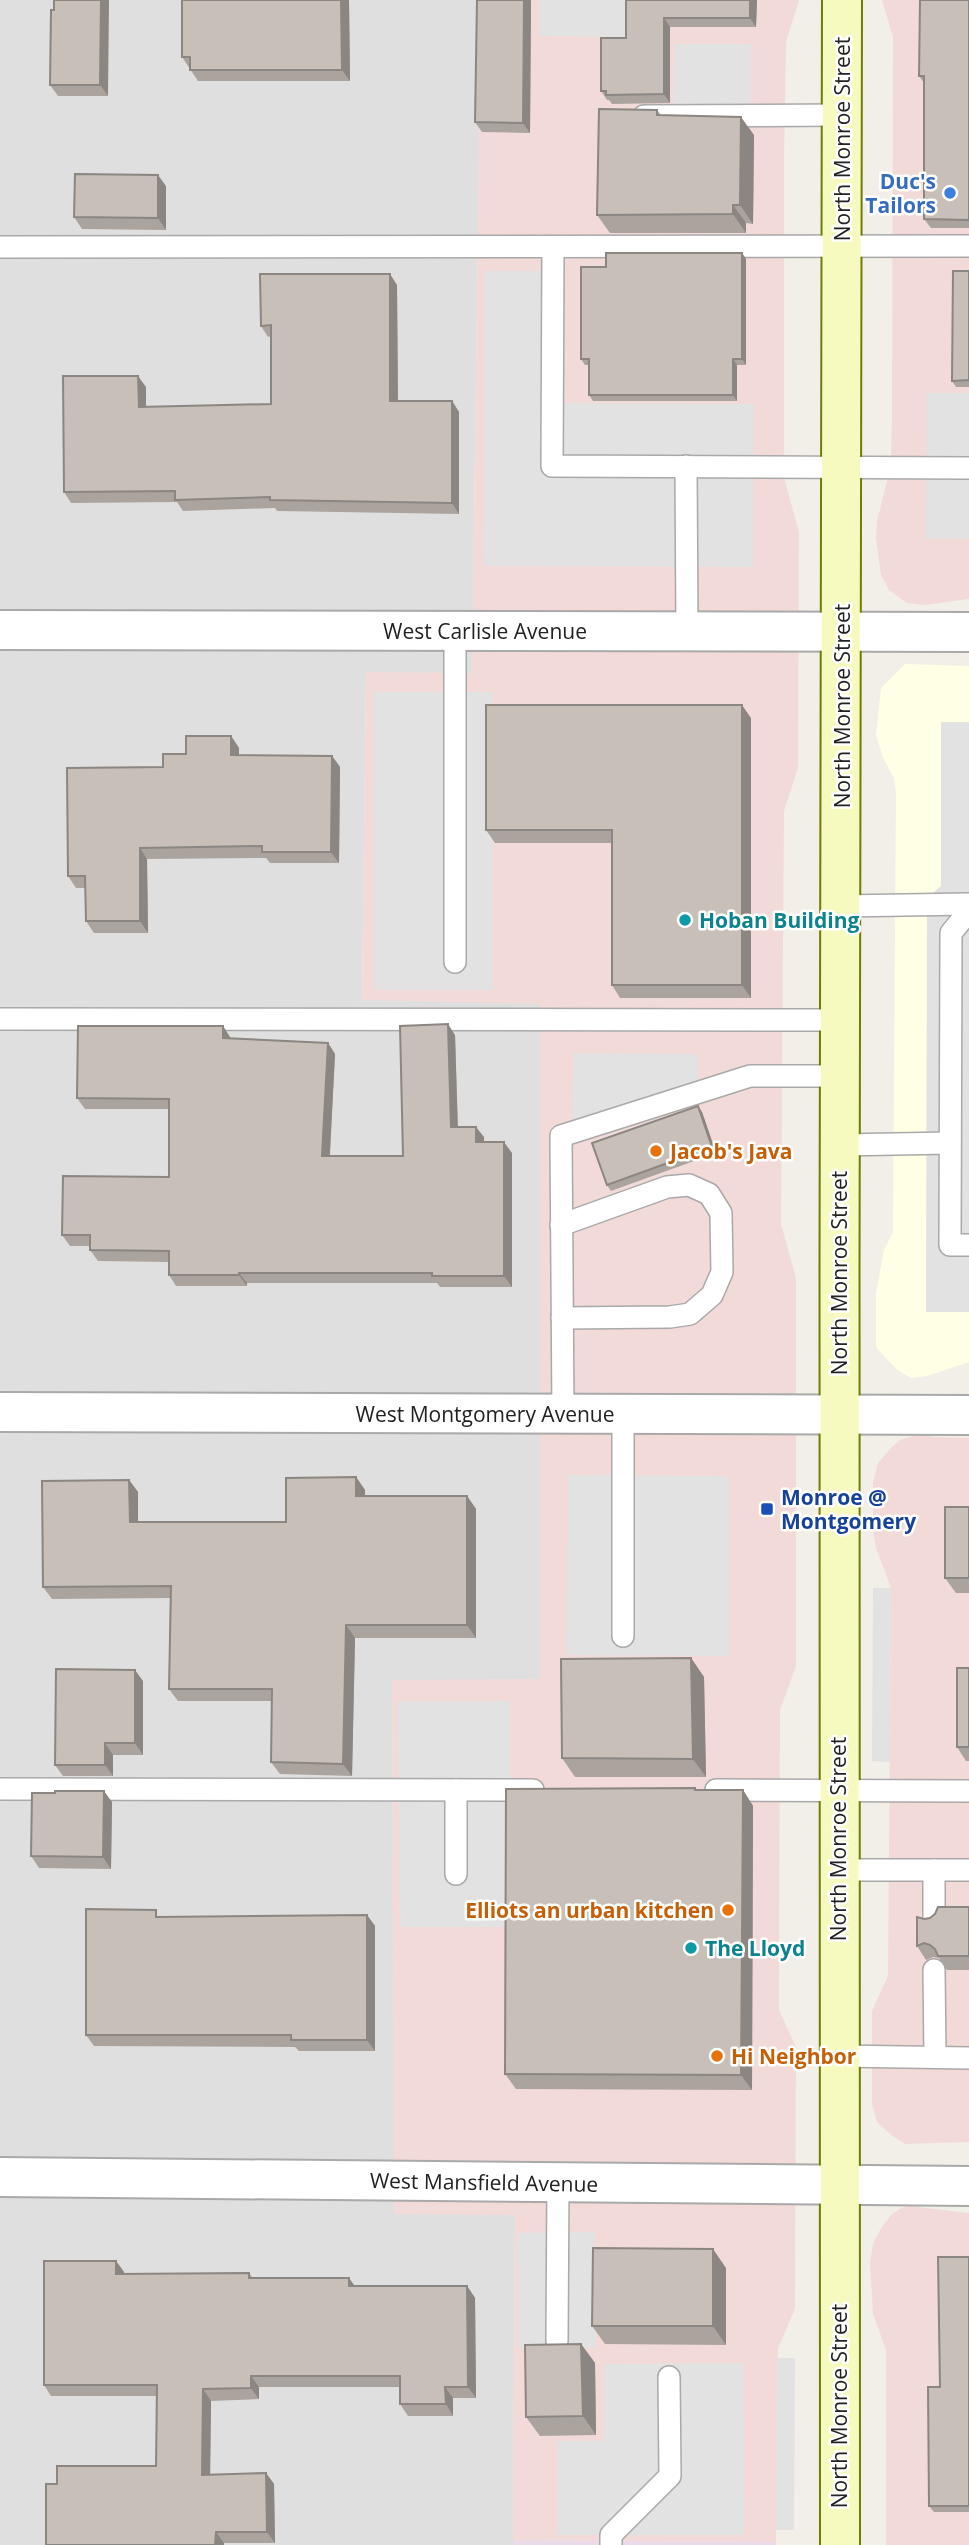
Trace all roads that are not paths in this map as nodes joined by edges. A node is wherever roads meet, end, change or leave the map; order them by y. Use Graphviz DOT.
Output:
graph roads {
  1 [pos="842,0"];
  2 [pos="842,115"];
  3 [pos="618,116"];
  4 [pos="842,246"];
  5 [pos="969,246"];
  6 [pos="0,247"];
  7 [pos="553,247"];
  8 [pos="686,467"];
  9 [pos="842,468"];
  10 [pos="969,468"];
  11 [pos="0,630"];
  12 [pos="455,630"];
  13 [pos="688,631"];
  14 [pos="842,631"];
  15 [pos="969,632"];
  16 [pos="969,904"];
  17 [pos="841,906"];
  18 [pos="969,911"];
  19 [pos="455,962"];
  20 [pos="0,1019"];
  21 [pos="841,1020"];
  22 [pos="841,1076"];
  23 [pos="950,1143"];
  24 [pos="840,1145"];
  25 [pos="561,1225"];
  26 [pos="969,1245"];
  27 [pos="562,1318"];
  28 [pos="0,1412"];
  29 [pos="563,1413"];
  30 [pos="623,1414"];
  31 [pos="838,1414"];
  32 [pos="969,1415"];
  33 [pos="623,1636"];
  34 [pos="0,1789"];
  35 [pos="456,1790"];
  36 [pos="551,1790"];
  37 [pos="702,1790"];
  38 [pos="838,1791"];
  39 [pos="969,1791"];
  40 [pos="838,1870"];
  41 [pos="934,1870"];
  42 [pos="969,1870"];
  43 [pos="456,1874"];
  44 [pos="934,1920"];
  45 [pos="934,1970"];
  46 [pos="839,2056"];
  47 [pos="935,2057"];
  48 [pos="969,2058"];
  49 [pos="0,2176"];
  50 [pos="558,2183"];
  51 [pos="838,2185"];
  52 [pos="969,2186"];
  53 [pos="557,2341"];
  54 [pos="669,2377"];
  55 [pos="611,2545"];
  56 [pos="840,2545"];
  1 -- 2 [label="main road, North Monroe Street"];
  2 -- 3 [label="lane"];
  2 -- 4 [label="main road, North Monroe Street"];
  4 -- 5 [label="lane"];
  4 -- 7 [label="lane"];
  4 -- 9 [label="main road, North Monroe Street"];
  6 -- 7 [label="lane"];
  7 -- 8 [label="lane"];
  8 -- 9 [label="lane"];
  8 -- 13 [label="lane"];
  9 -- 10 [label="lane"];
  9 -- 14 [label="main road, North Monroe Street"];
  11 -- 12 [label="street, West Carlisle Avenue"];
  12 -- 13 [label="street, West Carlisle Avenue"];
  12 -- 19 [label="lane"];
  13 -- 14 [label="street, West Carlisle Avenue"];
  14 -- 15 [label="street, West Carlisle Avenue"];
  14 -- 17 [label="main road, North Monroe Street"];
  16 -- 17 [label="lane"];
  17 -- 21 [label="main road, North Monroe Street"];
  18 -- 23 [label="lane"];
  20 -- 21 [label="lane"];
  21 -- 22 [label="main road, North Monroe Street"];
  22 -- 24 [label="main road, North Monroe Street"];
  22 -- 25 [label="lane"];
  23 -- 24 [label="lane"];
  23 -- 26 [label="lane"];
  24 -- 31 [label="main road, North Monroe Street"];
  25 -- 27 [label="lane"];
  25 -- 27 [label="lane"];
  27 -- 29 [label="lane"];
  28 -- 29 [label="street, West Montgomery Avenue"];
  29 -- 30 [label="street, West Montgomery Avenue"];
  30 -- 31 [label="street, West Montgomery Avenue"];
  30 -- 33 [label="lane"];
  31 -- 32 [label="street, West Montgomery Avenue"];
  31 -- 38 [label="main road, North Monroe Street"];
  34 -- 35 [label="lane"];
  35 -- 36 [label="lane"];
  35 -- 43 [label="lane"];
  37 -- 38 [label="lane"];
  38 -- 39 [label="lane"];
  38 -- 40 [label="main road, North Monroe Street"];
  40 -- 41 [label="lane"];
  40 -- 46 [label="main road, North Monroe Street"];
  41 -- 42 [label="lane"];
  41 -- 44 [label="lane"];
  45 -- 47 [label="lane"];
  46 -- 47 [label="lane"];
  46 -- 51 [label="main road, North Monroe Street"];
  47 -- 48 [label="lane"];
  49 -- 50 [label="street, West Mansfield Avenue"];
  50 -- 51 [label="street, West Mansfield Avenue"];
  50 -- 53 [label="lane"];
  51 -- 52 [label="street, West Mansfield Avenue"];
  51 -- 56 [label="main road, North Monroe Street"];
  54 -- 55 [label="lane"];
}
